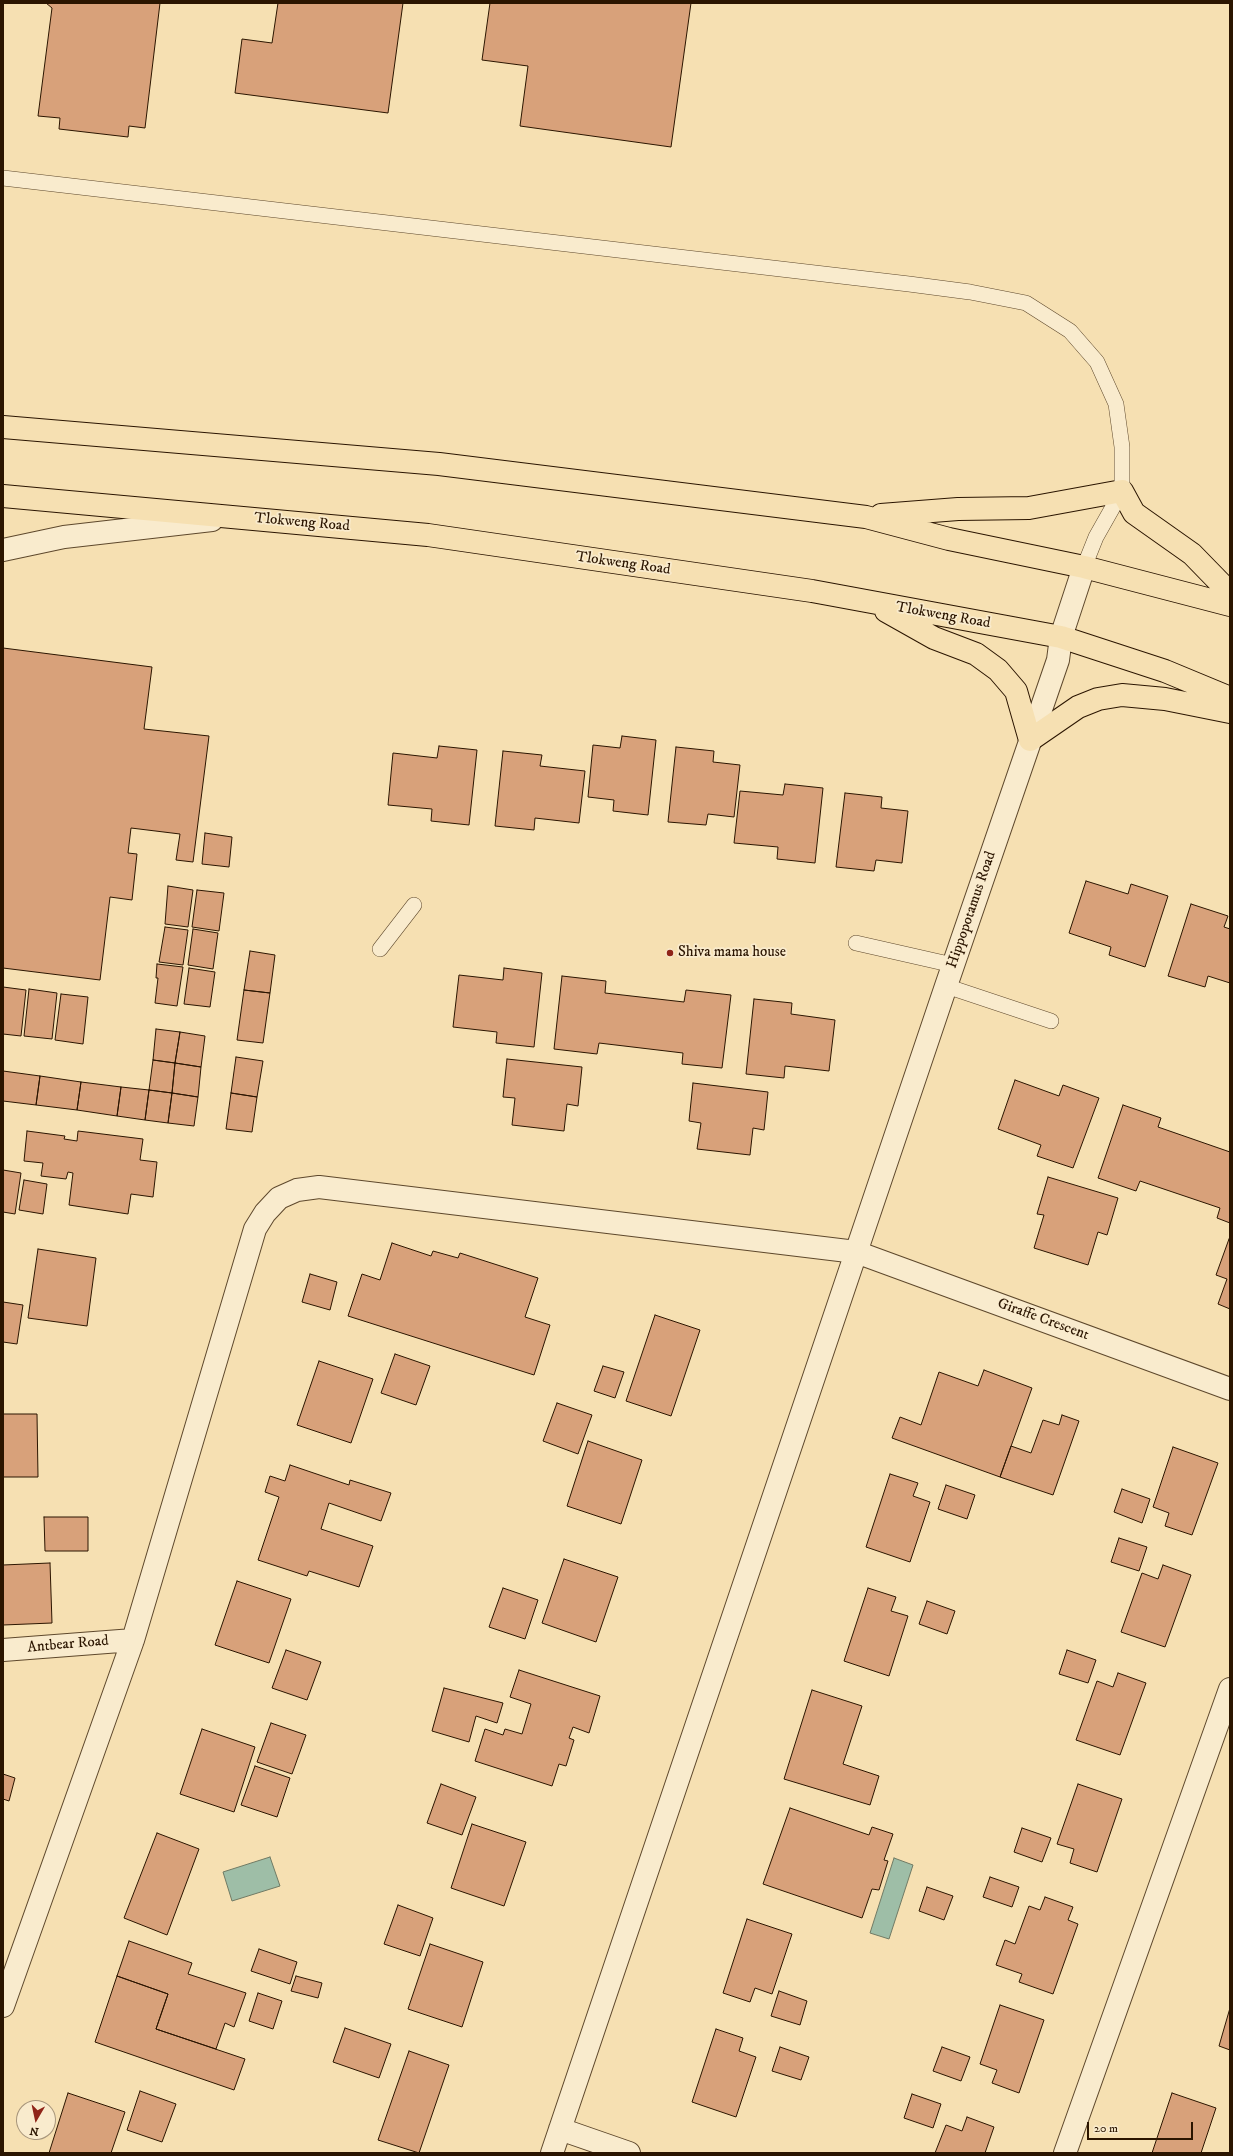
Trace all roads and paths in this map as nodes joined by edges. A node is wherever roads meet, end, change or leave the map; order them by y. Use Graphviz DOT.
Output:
graph roads {
  1 [pos="3,178"];
  2 [pos="3,427"];
  3 [pos="1122,491"];
  4 [pos="3,496"];
  5 [pos="238,517"];
  6 [pos="866,517"];
  7 [pos="3,550"];
  8 [pos="1084,567"];
  9 [pos="812,591"];
  10 [pos="1230,593"];
  11 [pos="1230,605"];
  12 [pos="1061,637"];
  13 [pos="1230,698"];
  14 [pos="1230,712"];
  15 [pos="1030,740"];
  16 [pos="414,905"];
  17 [pos="856,943"];
  18 [pos="380,949"];
  19 [pos="953,965"];
  20 [pos="946,986"];
  21 [pos="1051,1021"];
  22 [pos="856,1252"];
  23 [pos="1230,1389"];
  24 [pos="133,1640"];
  25 [pos="3,1650"];
  26 [pos="1230,1690"];
  27 [pos="3,2006"];
  28 [pos="560,2130"];
  29 [pos="552,2153"];
  30 [pos="629,2153"];
  31 [pos="1065,2153"];
  1 -- 3 [label="lane"];
  2 -- 6 [label="main road"];
  3 -- 6 [label="main road"];
  3 -- 8 [label="lane"];
  3 -- 10 [label="main road"];
  4 -- 5 [label="main road, Tlokweng Road"];
  5 -- 7 [label="street"];
  5 -- 9 [label="main road, Tlokweng Road"];
  6 -- 8 [label="main road"];
  8 -- 11 [label="main road"];
  8 -- 12 [label="street, Hippopotamus Road"];
  9 -- 12 [label="main road, Tlokweng Road"];
  9 -- 15 [label="main road"];
  12 -- 13 [label="main road, Tlokweng Road"];
  12 -- 15 [label="street, Hippopotamus Road"];
  14 -- 15 [label="main road"];
  15 -- 19 [label="street, Hippopotamus Road"];
  16 -- 18 [label="lane"];
  17 -- 19 [label="lane"];
  19 -- 20 [label="street, Hippopotamus Road"];
  20 -- 21 [label="lane"];
  20 -- 22 [label="street, Hippopotamus Road"];
  22 -- 23 [label="street, Giraffe Crescent"];
  22 -- 24 [label="street, Giraffe Crescent"];
  22 -- 28 [label="street, Hippopotamus Road"];
  24 -- 25 [label="street, Antbear Road"];
  24 -- 27 [label="street, Giraffe Crescent"];
  26 -- 31 [label="street"];
  28 -- 29 [label="street, Hippopotamus Road"];
  28 -- 30 [label="street"];
}
